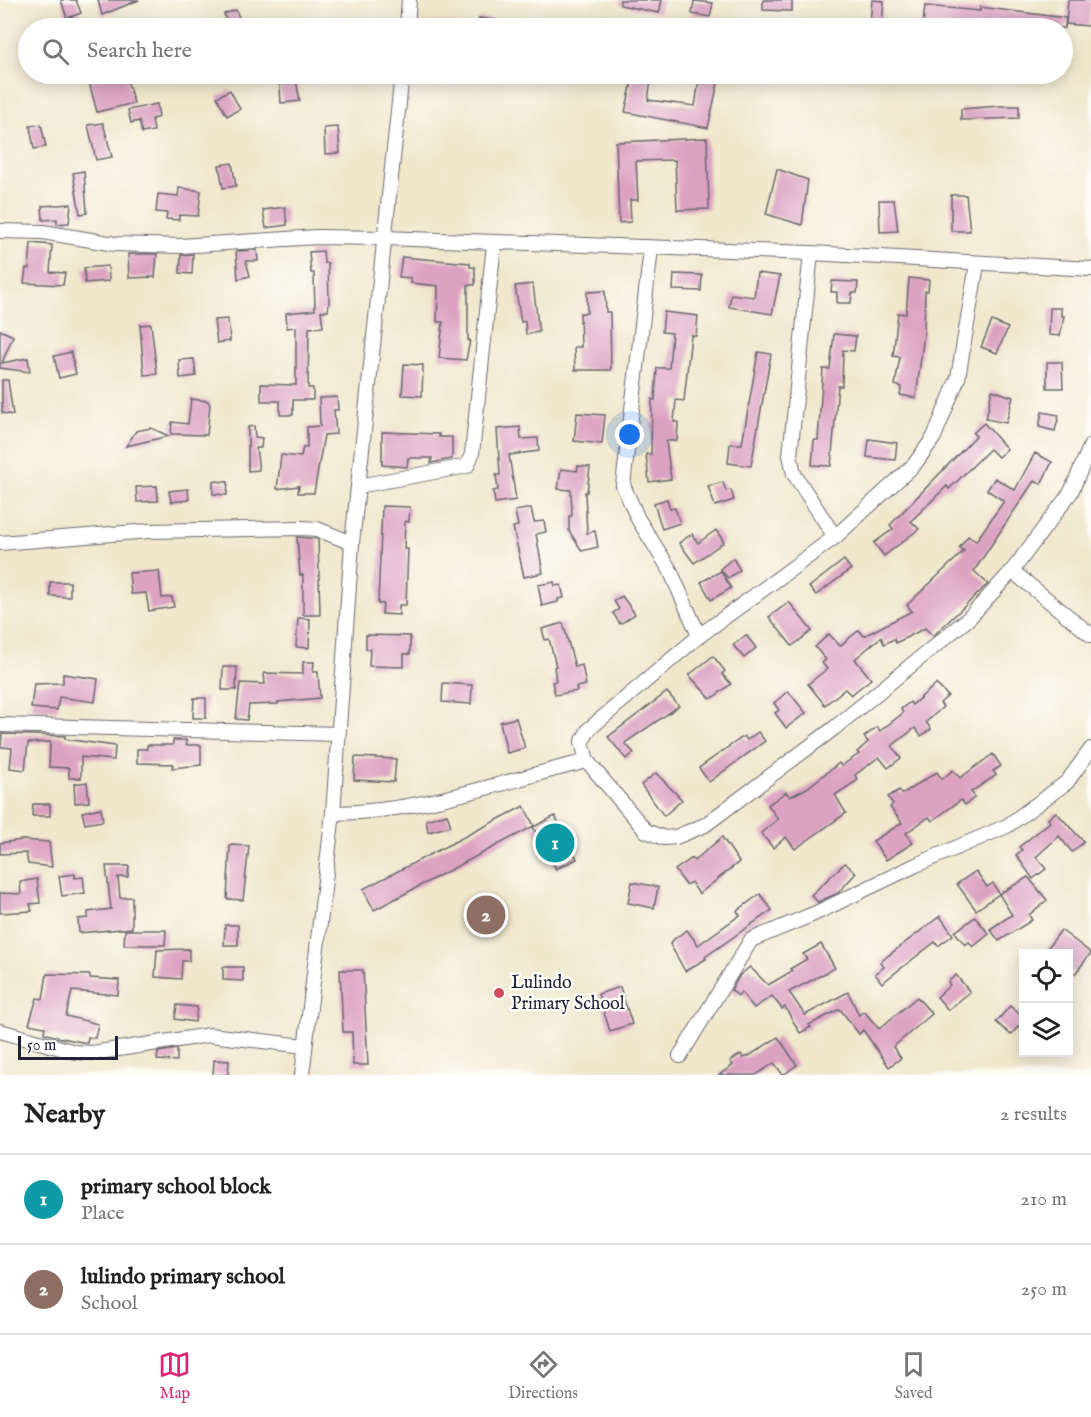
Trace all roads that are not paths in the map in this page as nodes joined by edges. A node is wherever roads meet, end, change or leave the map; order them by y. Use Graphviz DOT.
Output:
graph roads {
  1 [pos="409,0"];
  2 [pos="408,18"];
  3 [pos="401,84"];
  4 [pos="0,231"];
  5 [pos="384,238"];
  6 [pos="494,244"];
  7 [pos="651,249"];
  8 [pos="811,253"];
  9 [pos="977,264"];
  10 [pos="1091,269"];
  11 [pos="1091,444"];
  12 [pos="358,486"];
  13 [pos="835,537"];
  14 [pos="0,543"];
  15 [pos="352,543"];
  16 [pos="1012,571"];
  17 [pos="1091,635"];
  18 [pos="699,636"];
  19 [pos="0,725"];
  20 [pos="338,734"];
  21 [pos="1091,749"];
  22 [pos="587,760"];
  23 [pos="333,813"];
  24 [pos="0,1031"];
  25 [pos="305,1046"];
  26 [pos="680,1056"];
  27 [pos="302,1075"];
  1 -- 2 [label="street"];
  3 -- 5 [label="street"];
  4 -- 5 [label="street"];
  5 -- 6 [label="street"];
  5 -- 12 [label="street"];
  6 -- 7 [label="street"];
  6 -- 12 [label="street"];
  7 -- 8 [label="street"];
  7 -- 18 [label="street"];
  8 -- 9 [label="street"];
  8 -- 13 [label="street"];
  9 -- 10 [label="street"];
  9 -- 13 [label="street"];
  11 -- 16 [label="street"];
  12 -- 15 [label="street"];
  13 -- 18 [label="street"];
  14 -- 15 [label="street"];
  15 -- 20 [label="street"];
  16 -- 17 [label="street"];
  16 -- 22 [label="street"];
  18 -- 22 [label="street"];
  19 -- 20 [label="street"];
  20 -- 23 [label="street"];
  21 -- 26 [label="street"];
  22 -- 23 [label="street"];
  23 -- 25 [label="street"];
  24 -- 25 [label="street"];
  25 -- 27 [label="street"];
}
